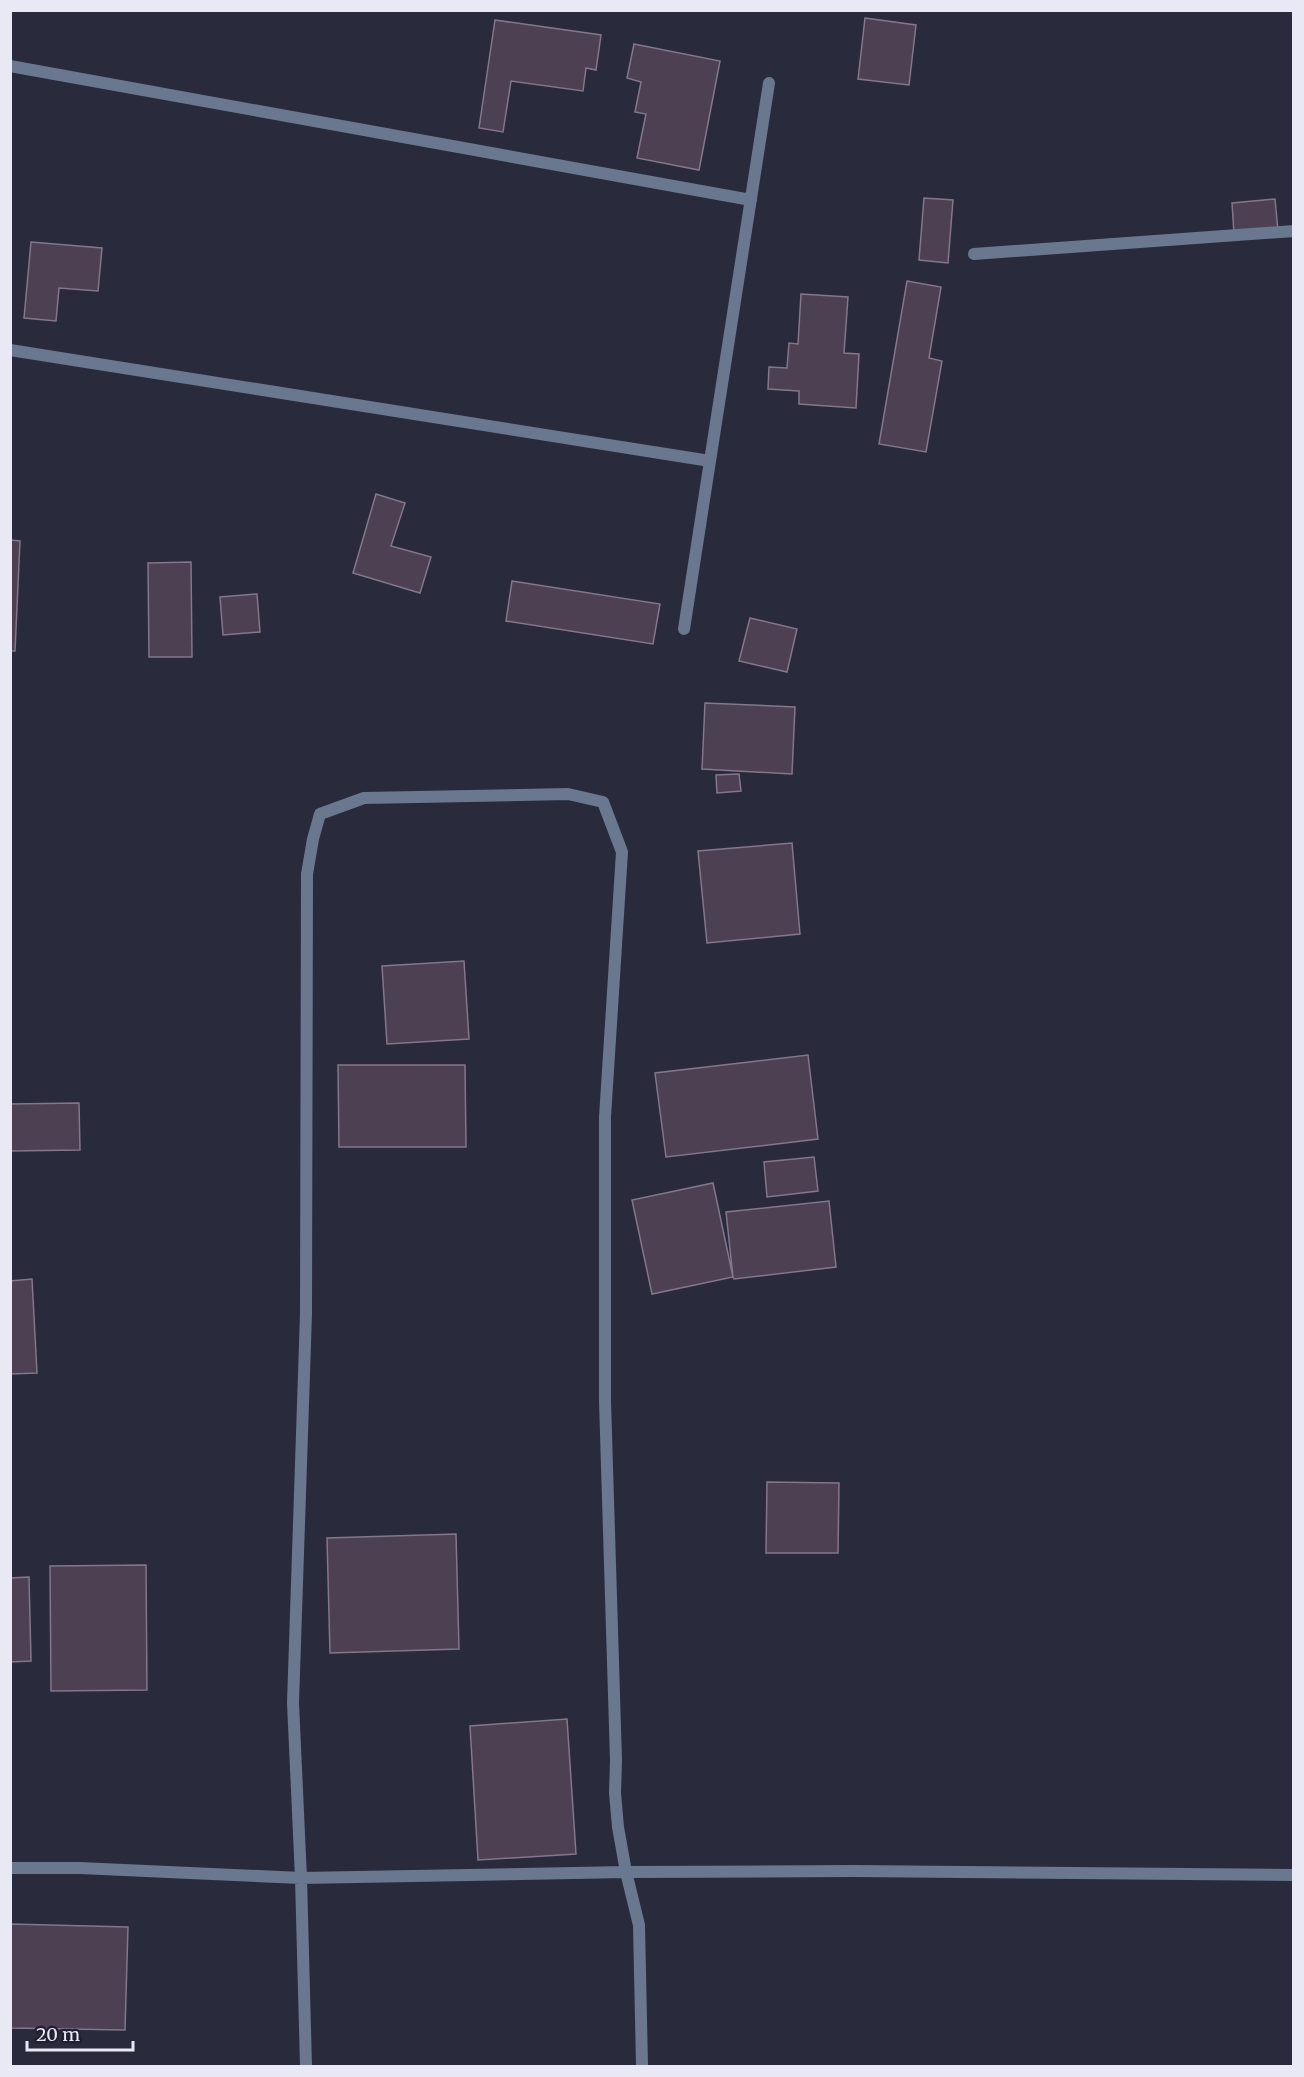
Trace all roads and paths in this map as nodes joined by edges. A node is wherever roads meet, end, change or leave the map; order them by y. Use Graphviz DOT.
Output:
graph roads {
  1 [pos="10,66"];
  2 [pos="770,83"];
  3 [pos="751,200"];
  4 [pos="1293,231"];
  5 [pos="974,254"];
  6 [pos="10,350"];
  7 [pos="710,461"];
  8 [pos="684,629"];
  9 [pos="10,1868"];
  10 [pos="626,1872"];
  11 [pos="1293,1875"];
  12 [pos="301,1878"];
  13 [pos="306,2067"];
  14 [pos="642,2067"];
  1 -- 3 [label="street"];
  2 -- 3 [label="street"];
  3 -- 7 [label="street"];
  4 -- 5 [label="street"];
  6 -- 7 [label="street"];
  7 -- 8 [label="street"];
  9 -- 12 [label="street"];
  10 -- 11 [label="street"];
  10 -- 12 [label="street"];
  10 -- 12 [label="street"];
  10 -- 14 [label="street"];
  12 -- 13 [label="street"];
}
